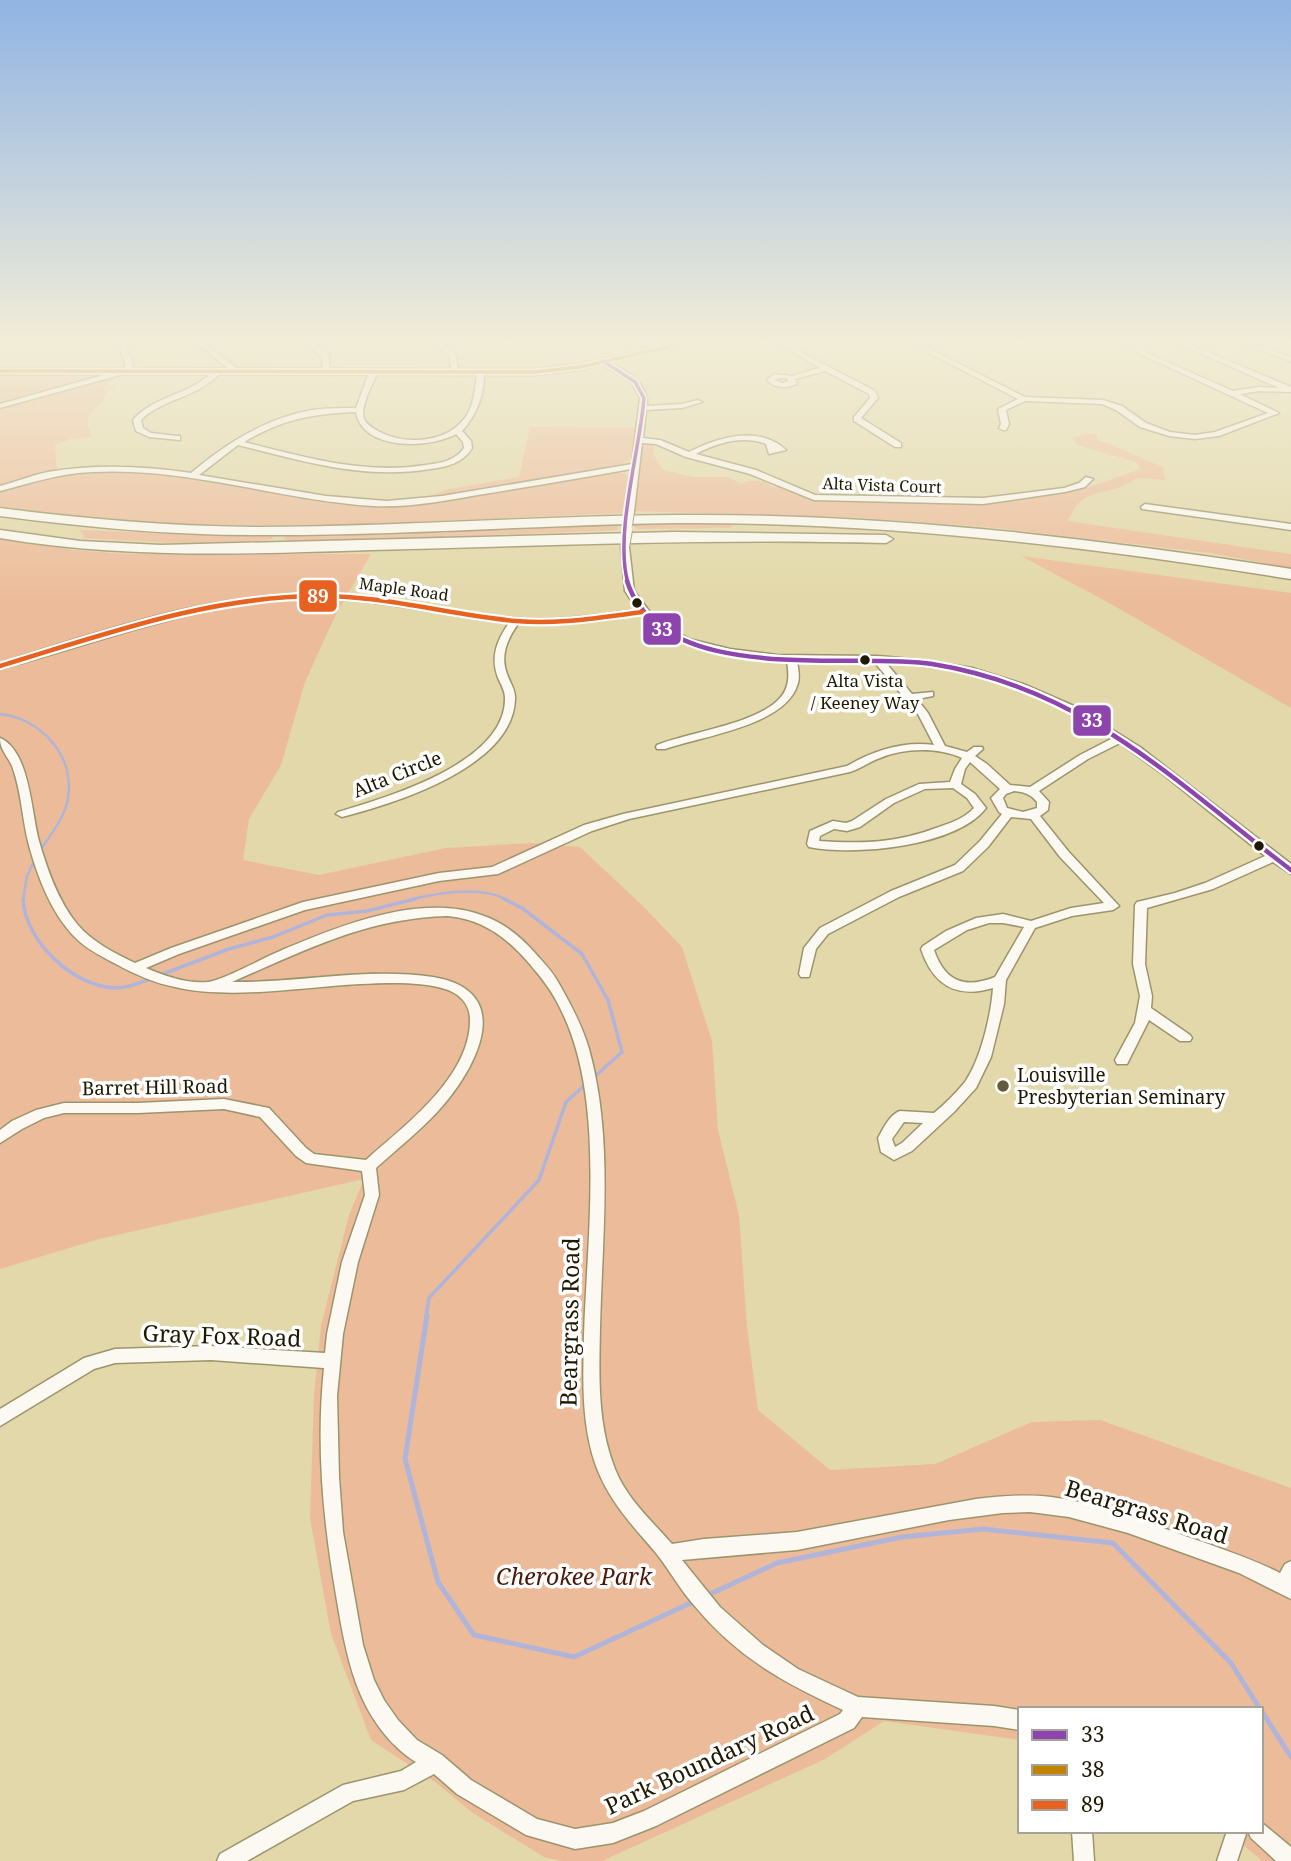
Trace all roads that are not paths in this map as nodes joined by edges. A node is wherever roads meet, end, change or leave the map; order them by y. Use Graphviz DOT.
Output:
graph roads {
  1 [pos="139,428"];
  2 [pos="274,428"];
  3 [pos="365,428"];
  4 [pos="462,428"];
  5 [pos="641,428"];
  6 [pos="871,428"];
  7 [pos="1150,428"];
  8 [pos="1233,428"];
  9 [pos="458,432"];
  10 [pos="177,438"];
  11 [pos="639,440"];
  12 [pos="238,443"];
  13 [pos="770,444"];
  14 [pos="898,445"];
  15 [pos="689,456"];
  16 [pos="636,466"];
  17 [pos="194,475"];
  18 [pos="1089,479"];
  19 [pos="0,489"];
  20 [pos="1145,508"];
  21 [pos="0,512"];
  22 [pos="630,512"];
  23 [pos="628,527"];
  24 [pos="1291,527"];
  25 [pos="0,534"];
  26 [pos="1291,574"];
  27 [pos="1291,587"];
  28 [pos="643,612"];
  29 [pos="515,621"];
  30 [pos="791,658"];
  31 [pos="877,659"];
  32 [pos="0,666"];
  33 [pos="929,694"];
  34 [pos="910,697"];
  35 [pos="1120,739"];
  36 [pos="0,741"];
  37 [pos="661,747"];
  38 [pos="978,749"];
  39 [pos="941,750"];
  40 [pos="967,757"];
  41 [pos="955,785"];
  42 [pos="1007,789"];
  43 [pos="1032,791"];
  44 [pos="1009,813"];
  45 [pos="342,814"];
  46 [pos="1034,815"];
  47 [pos="847,827"];
  48 [pos="863,848"];
  49 [pos="1273,858"];
  50 [pos="1291,870"];
  51 [pos="1031,925"];
  52 [pos="137,969"];
  53 [pos="805,974"];
  54 [pos="1000,980"];
  55 [pos="212,986"];
  56 [pos="1144,1010"];
  57 [pos="1185,1038"];
  58 [pos="1122,1060"];
  59 [pos="937,1119"];
  60 [pos="0,1137"];
  61 [pos="369,1166"];
  62 [pos="333,1361"];
  63 [pos="0,1418"];
  64 [pos="668,1555"];
  65 [pos="1289,1582"];
  66 [pos="857,1707"];
  67 [pos="1018,1720"];
  68 [pos="435,1762"];
  69 [pos="1083,1833"];
  70 [pos="1236,1833"];
  71 [pos="1260,1833"];
  72 [pos="227,1861"];
  73 [pos="1083,1861"];
  74 [pos="1227,1861"];
  75 [pos="1290,1861"];
  1 -- 10 [label="street"];
  2 -- 12 [label="street"];
  3 -- 9 [label="street"];
  4 -- 9 [label="street"];
  5 -- 11 [label="street"];
  6 -- 14 [label="street"];
  7 -- 8 [label="street"];
  9 -- 12 [label="street"];
  11 -- 15 [label="street, Alta Vista Court"];
  11 -- 16 [label="street"];
  12 -- 17 [label="street"];
  13 -- 15 [label="street"];
  15 -- 18 [label="street, Alta Vista Court"];
  16 -- 17 [label="street"];
  16 -- 22 [label="street"];
  17 -- 19 [label="street"];
  20 -- 24 [label="street"];
  21 -- 26 [label="highway"];
  22 -- 23 [label="street, bridge"];
  23 -- 28 [label="street, bridge"];
  25 -- 27 [label="highway"];
  28 -- 29 [label="street, Maple Road"];
  28 -- 30 [label="street"];
  29 -- 32 [label="street, Maple Road"];
  29 -- 45 [label="street, Alta Circle"];
  30 -- 31 [label="street"];
  30 -- 37 [label="street"];
  31 -- 34 [label="street"];
  31 -- 35 [label="street"];
  33 -- 34 [label="street"];
  34 -- 39 [label="street"];
  35 -- 43 [label="street"];
  35 -- 49 [label="street"];
  36 -- 52 [label="street"];
  38 -- 40 [label="street"];
  39 -- 40 [label="street"];
  39 -- 52 [label="street"];
  40 -- 41 [label="street"];
  40 -- 42 [label="street"];
  41 -- 47 [label="street"];
  41 -- 48 [label="street"];
  42 -- 43 [label="street"];
  42 -- 44 [label="street"];
  43 -- 46 [label="street"];
  44 -- 46 [label="street"];
  44 -- 53 [label="street"];
  46 -- 51 [label="street"];
  47 -- 48 [label="street"];
  47 -- 48 [label="street"];
  49 -- 50 [label="street"];
  49 -- 56 [label="street"];
  51 -- 54 [label="street"];
  51 -- 54 [label="street"];
  52 -- 55 [label="street"];
  54 -- 59 [label="street"];
  55 -- 61 [label="street"];
  55 -- 64 [label="street, Beargrass Road"];
  56 -- 57 [label="street"];
  56 -- 58 [label="street"];
  60 -- 61 [label="street, Barret Hill Road"];
  61 -- 62 [label="street, Park Boundary Road"];
  62 -- 63 [label="street, Gray Fox Road"];
  62 -- 68 [label="street, Park Boundary Road"];
  64 -- 65 [label="street, Beargrass Road"];
  64 -- 66 [label="street"];
  66 -- 67 [label="street"];
  66 -- 68 [label="street, Park Boundary Road"];
  68 -- 72 [label="street"];
  69 -- 73 [label="street"];
  70 -- 74 [label="street"];
  71 -- 75 [label="street"];
}
